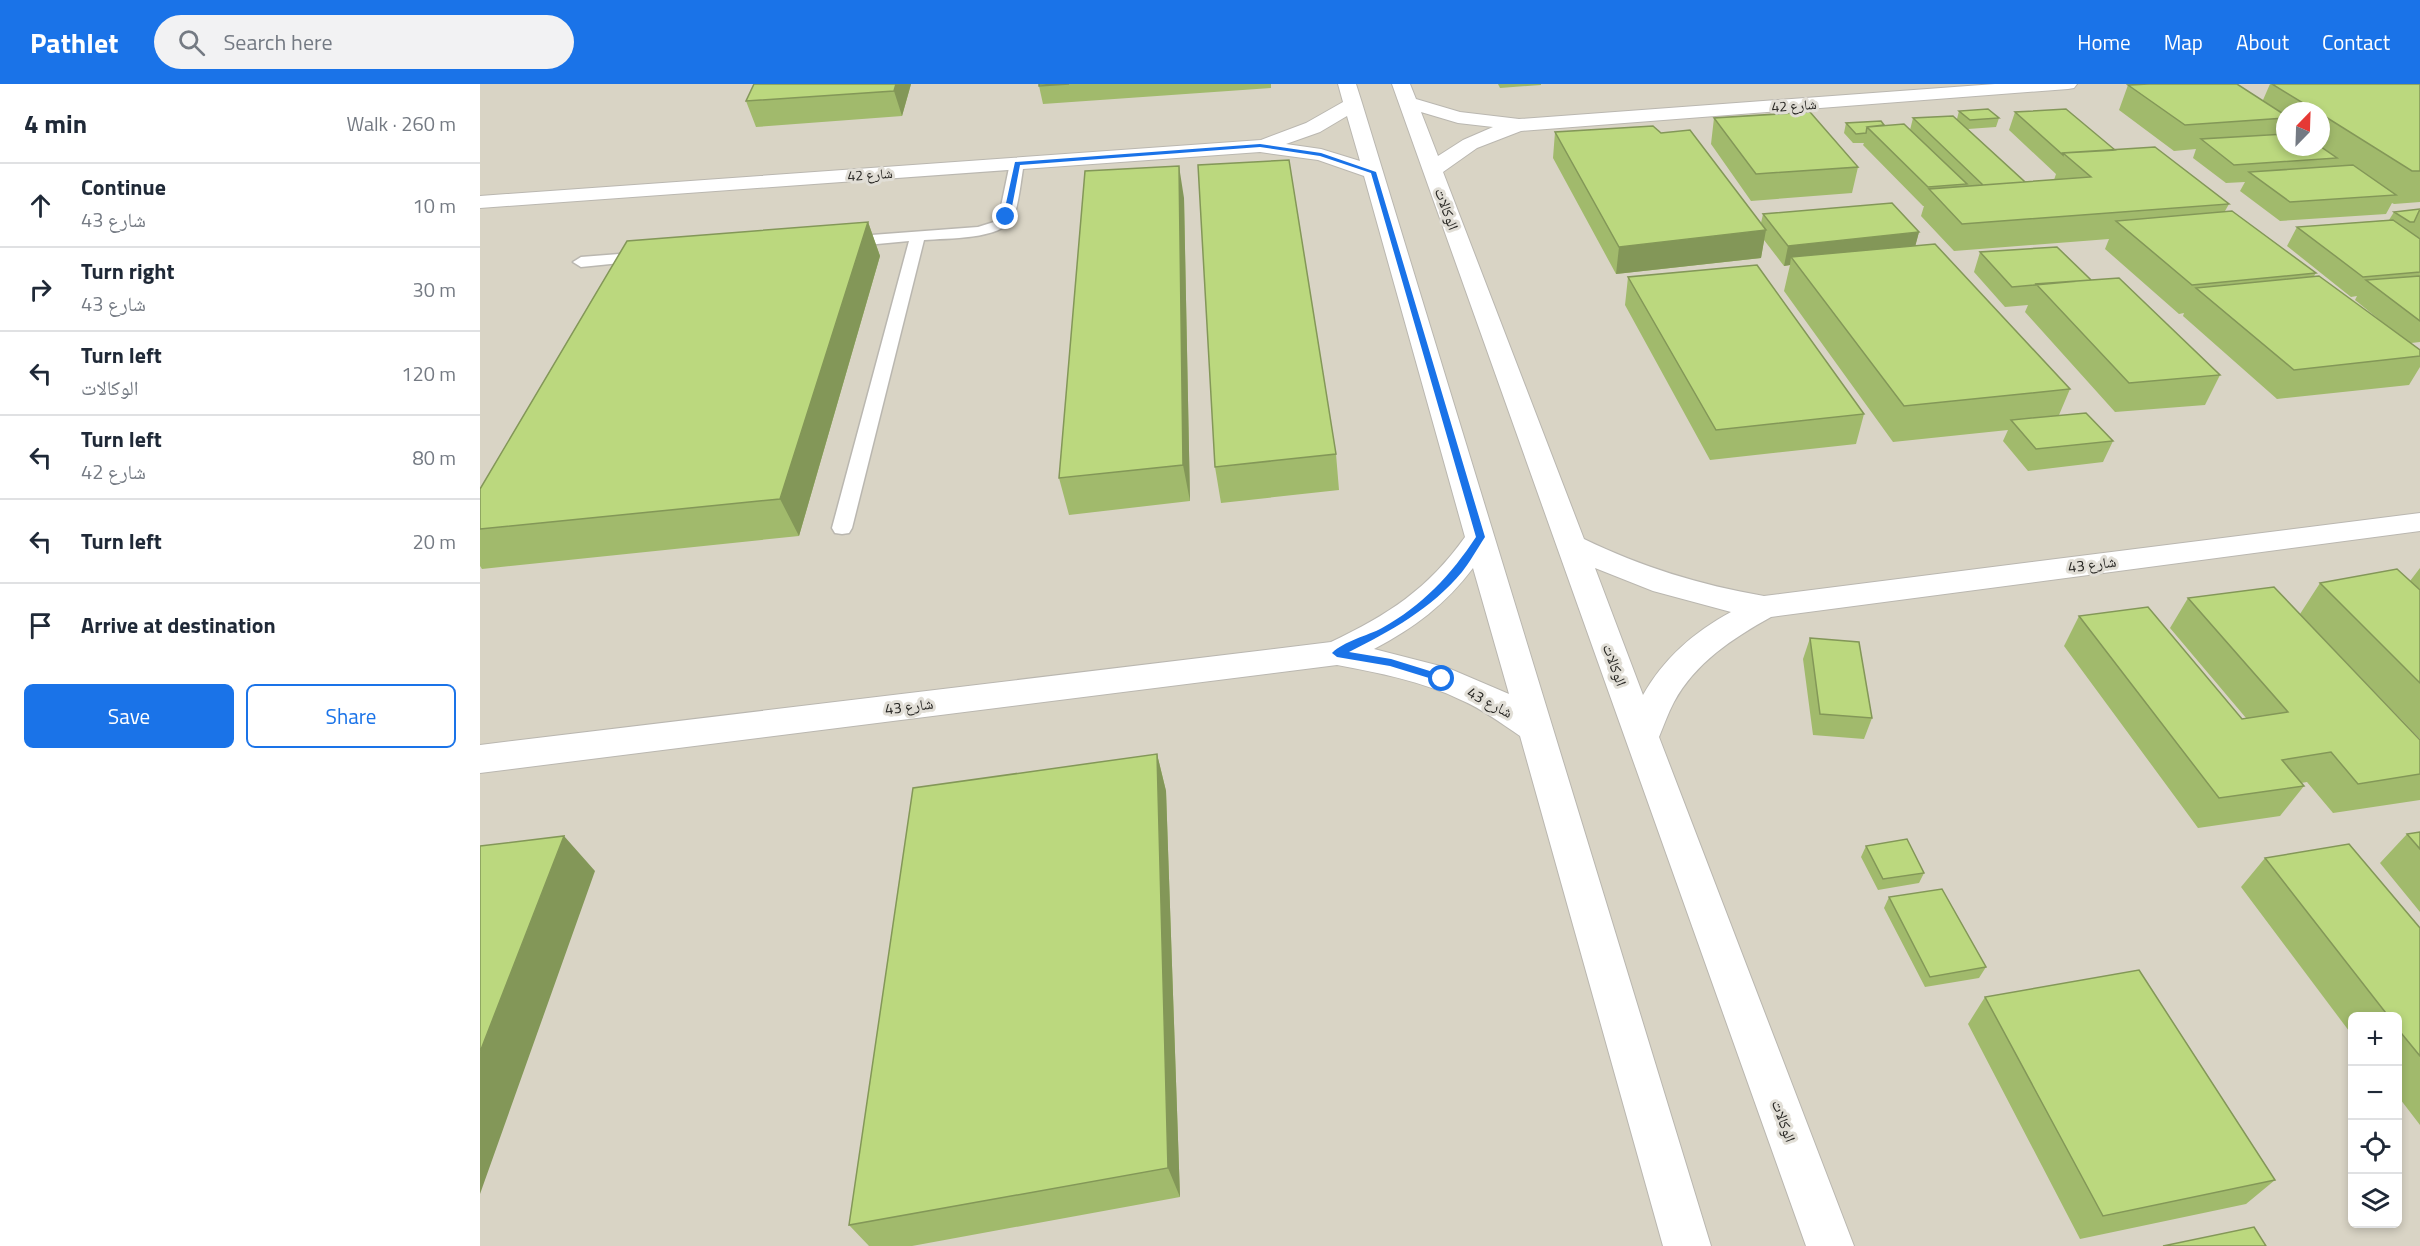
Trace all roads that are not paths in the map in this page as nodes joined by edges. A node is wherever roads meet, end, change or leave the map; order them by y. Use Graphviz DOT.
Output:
graph roads {
  1 [pos="2068,84"];
  2 [pos="1350,93"];
  3 [pos="1404,93"];
  4 [pos="1520,125"];
  5 [pos="1260,146"];
  6 [pos="1017,163"];
  7 [pos="1432,171"];
  8 [pos="1373,172"];
  9 [pos="480,202"];
  10 [pos="918,236"];
  11 [pos="825,243"];
  12 [pos="663,256"];
  13 [pos="581,262"];
  14 [pos="2420,522"];
  15 [pos="842,528"];
  16 [pos="1480,537"];
  17 [pos="1570,544"];
  18 [pos="1764,607"];
  19 [pos="1337,653"];
  20 [pos="1536,729"];
  21 [pos="1642,737"];
  22 [pos="480,759"];
  23 [pos="1687,1246"];
  24 [pos="1830,1246"];
  1 -- 4 [label="street, شارع 42"];
  2 -- 5 [label="street, شارع 42"];
  2 -- 8 [label="street"];
  3 -- 4 [label="street, شارع 42"];
  3 -- 7 [label="street, الوكالات"];
  4 -- 7 [label="street, شارع 42"];
  5 -- 6 [label="street, شارع 42"];
  5 -- 8 [label="street, شارع 42"];
  6 -- 9 [label="street, شارع 42"];
  6 -- 10 [label="lane"];
  7 -- 17 [label="street, الوكالات"];
  8 -- 16 [label="street"];
  10 -- 11 [label="lane"];
  10 -- 15 [label="lane"];
  12 -- 13 [label="lane"];
  14 -- 18 [label="street, شارع 43"];
  16 -- 19 [label="street, شارع 43"];
  16 -- 20 [label="street"];
  17 -- 18 [label="street, شارع 43"];
  17 -- 21 [label="street, الوكالات"];
  18 -- 21 [label="street, شارع 43"];
  19 -- 20 [label="street, شارع 43"];
  19 -- 22 [label="street, شارع 43"];
  20 -- 23 [label="street"];
  21 -- 24 [label="street, الوكالات"];
}
